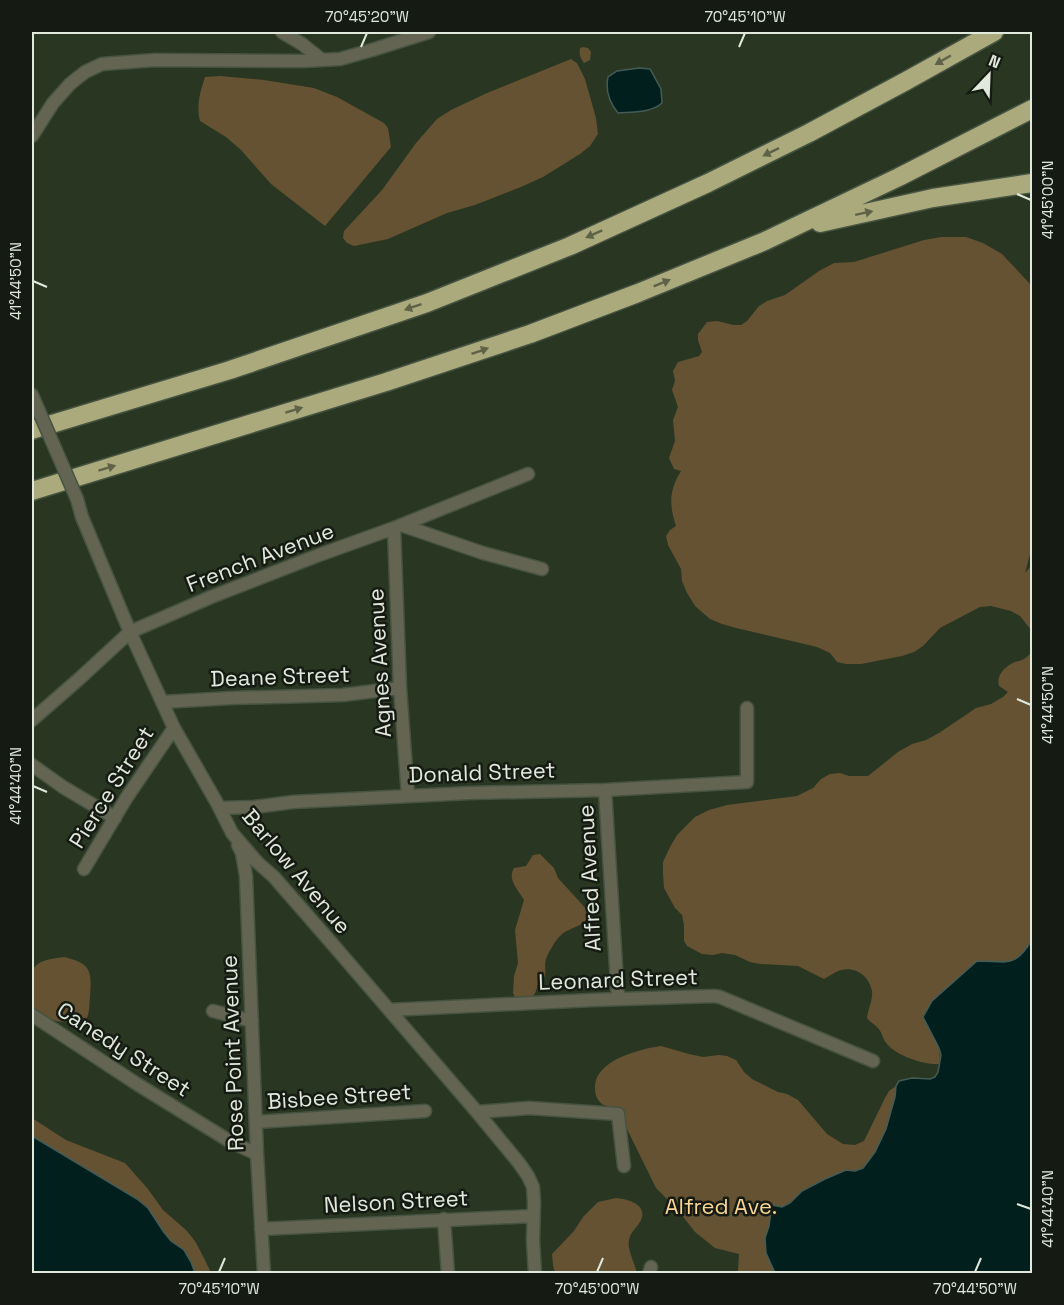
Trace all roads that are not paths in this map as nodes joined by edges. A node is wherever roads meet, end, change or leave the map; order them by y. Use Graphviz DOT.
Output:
graph roads {
  1 [pos="282,32"];
  2 [pos="429,32"];
  3 [pos="994,32"];
  4 [pos="322,60"];
  5 [pos="1032,109"];
  6 [pos="32,136"];
  7 [pos="1032,183"];
  8 [pos="786,231"];
  9 [pos="32,395"];
  10 [pos="32,430"];
  11 [pos="528,474"];
  12 [pos="32,491"];
  13 [pos="398,527"];
  14 [pos="543,569"];
  15 [pos="130,632"];
  16 [pos="400,688"];
  17 [pos="162,702"];
  18 [pos="747,708"];
  19 [pos="32,720"];
  20 [pos="174,728"];
  21 [pos="32,765"];
  22 [pos="605,790"];
  23 [pos="408,796"];
  24 [pos="220,808"];
  25 [pos="115,818"];
  26 [pos="232,833"];
  27 [pos="84,869"];
  28 [pos="618,999"];
  29 [pos="389,1010"];
  30 [pos="213,1011"];
  31 [pos="32,1015"];
  32 [pos="252,1021"];
  33 [pos="873,1061"];
  34 [pos="425,1111"];
  35 [pos="477,1112"];
  36 [pos="256,1122"];
  37 [pos="257,1154"];
  38 [pos="624,1166"];
  39 [pos="533,1216"];
  40 [pos="444,1219"];
  41 [pos="261,1229"];
  42 [pos="264,1274"];
  43 [pos="448,1274"];
  44 [pos="535,1274"];
  1 -- 4 [label="street"];
  2 -- 4 [label="street"];
  3 -- 10 [label="highway, one-way"];
  4 -- 6 [label="street"];
  5 -- 8 [label="highway"];
  8 -- 7 [label="highway, one-way"];
  12 -- 8 [label="highway, one-way"];
  9 -- 15 [label="street, Barlow Avenue, bridge"];
  11 -- 13 [label="street, French Avenue"];
  13 -- 14 [label="street"];
  13 -- 15 [label="street, French Avenue"];
  13 -- 16 [label="street, Agnes Avenue"];
  15 -- 17 [label="street, Barlow Avenue"];
  15 -- 19 [label="street, French Avenue"];
  16 -- 17 [label="street, Deane Street"];
  16 -- 23 [label="street, Agnes Avenue"];
  17 -- 20 [label="street, Barlow Avenue"];
  18 -- 22 [label="street, Donald Street"];
  20 -- 24 [label="street, Barlow Avenue"];
  20 -- 25 [label="street, Pierce Street"];
  21 -- 25 [label="street"];
  22 -- 23 [label="street, Donald Street"];
  22 -- 28 [label="street, Alfred Avenue"];
  23 -- 24 [label="street, Donald Street"];
  24 -- 26 [label="street, Barlow Avenue"];
  25 -- 27 [label="street, Pierce Street"];
  26 -- 29 [label="street, Barlow Avenue"];
  26 -- 32 [label="street, Rose Point Avenue"];
  28 -- 29 [label="street, Leonard Street"];
  28 -- 33 [label="street, Leonard Street"];
  29 -- 35 [label="street, Barlow Avenue"];
  30 -- 32 [label="street"];
  31 -- 37 [label="street, Canedy Street"];
  32 -- 36 [label="street, Rose Point Avenue"];
  34 -- 36 [label="street, Bisbee Street"];
  35 -- 38 [label="street"];
  35 -- 39 [label="street, Barlow Avenue"];
  36 -- 37 [label="street, Rose Point Avenue"];
  37 -- 41 [label="street, Rose Point Avenue"];
  39 -- 40 [label="street, Nelson Street"];
  39 -- 44 [label="street, Barlow Avenue"];
  40 -- 41 [label="street, Nelson Street"];
  40 -- 43 [label="street"];
  41 -- 42 [label="street, Rose Point Avenue"];
}
